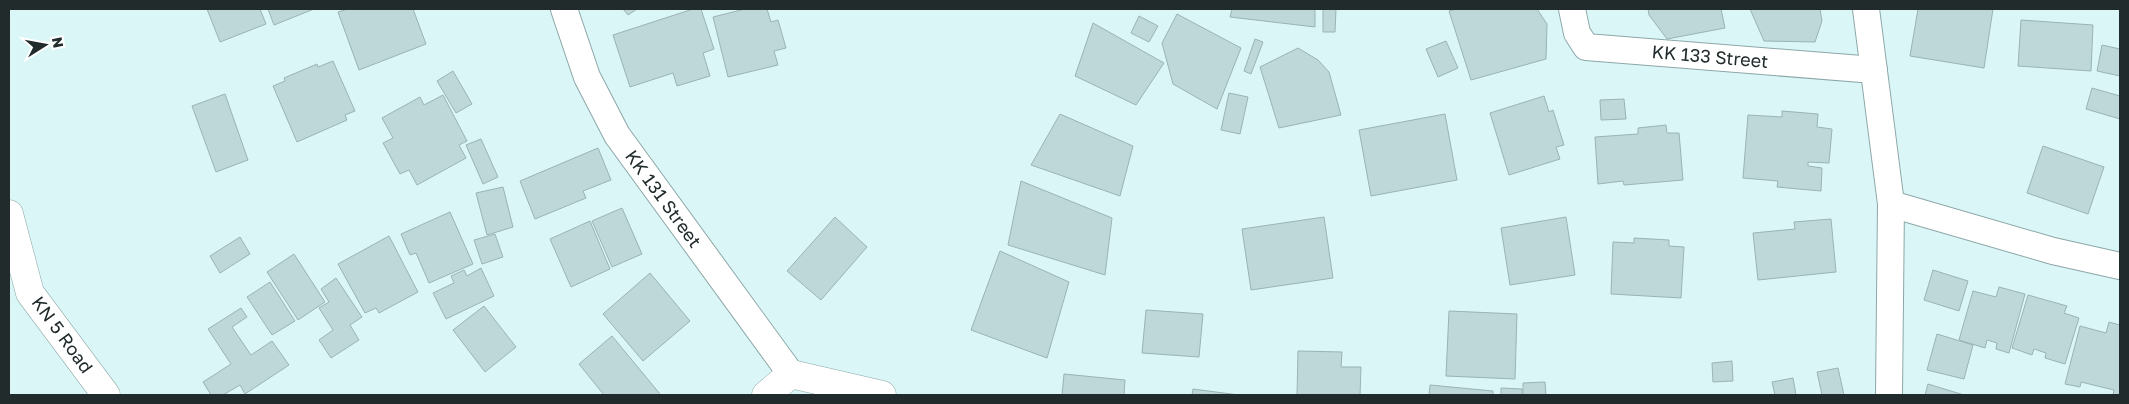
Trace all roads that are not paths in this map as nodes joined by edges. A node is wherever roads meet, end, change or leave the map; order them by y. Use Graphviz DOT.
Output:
graph roads {
  1 [pos="564,9"];
  2 [pos="1572,9"];
  3 [pos="1866,9"];
  4 [pos="1874,70"];
  5 [pos="1890,204"];
  6 [pos="9,214"];
  7 [pos="2120,266"];
  8 [pos="791,374"];
  9 [pos="106,395"];
  10 [pos="766,395"];
  11 [pos="882,395"];
  12 [pos="1889,395"];
  1 -- 8 [label="street, KK 131 Street"];
  2 -- 4 [label="street, KK 133 Street"];
  3 -- 4 [label="street"];
  4 -- 5 [label="street"];
  5 -- 7 [label="street"];
  5 -- 12 [label="street"];
  6 -- 9 [label="main road, KN 5 Road"];
  8 -- 10 [label="main road"];
  8 -- 11 [label="main road"];
}
